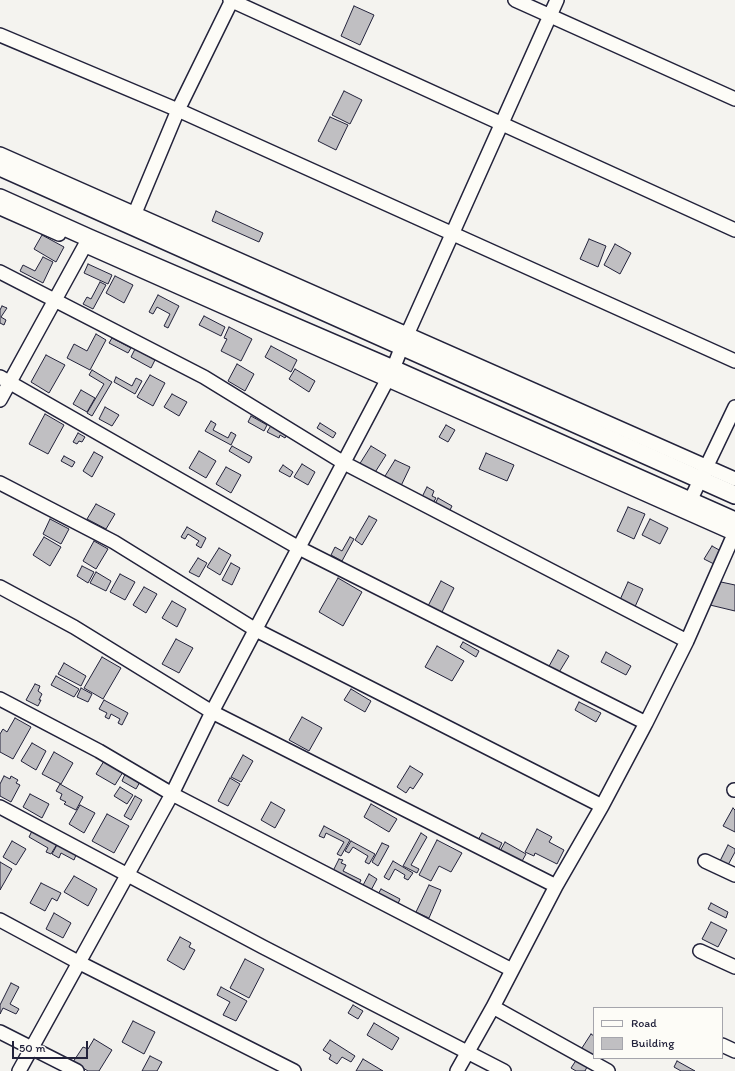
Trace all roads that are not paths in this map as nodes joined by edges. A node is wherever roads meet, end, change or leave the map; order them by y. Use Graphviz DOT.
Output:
graph roads {
  1 [pos="231,0"];
  2 [pos="515,0"];
  3 [pos="557,0"];
  4 [pos="549,16"];
  5 [pos="0,35"];
  6 [pos="735,99"];
  7 [pos="178,110"];
  8 [pos="502,124"];
  9 [pos="0,154"];
  10 [pos="4,169"];
  11 [pos="0,193"];
  12 [pos="0,198"];
  13 [pos="0,208"];
  14 [pos="133,219"];
  15 [pos="735,230"];
  16 [pos="453,234"];
  17 [pos="87,242"];
  18 [pos="0,272"];
  19 [pos="55,301"];
  20 [pos="405,340"];
  21 [pos="735,361"];
  22 [pos="390,374"];
  23 [pos="5,380"];
  24 [pos="0,400"];
  25 [pos="735,406"];
  26 [pos="344,463"];
  27 [pos="702,472"];
  28 [pos="735,479"];
  29 [pos="0,483"];
  30 [pos="735,495"];
  31 [pos="690,501"];
  32 [pos="735,530"];
  33 [pos="298,548"];
  34 [pos="0,587"];
  35 [pos="256,630"];
  36 [pos="687,640"];
  37 [pos="0,699"];
  38 [pos="212,712"];
  39 [pos="646,723"];
  40 [pos="172,794"];
  41 [pos="602,806"];
  42 [pos="0,807"];
  43 [pos="705,861"];
  44 [pos="127,875"];
  45 [pos="735,875"];
  46 [pos="556,886"];
  47 [pos="0,920"];
  48 [pos="700,951"];
  49 [pos="78,962"];
  50 [pos="735,967"];
  51 [pos="512,970"];
  52 [pos="493,1007"];
  53 [pos="0,1032"];
  54 [pos="723,1045"];
  55 [pos="31,1048"];
  56 [pos="735,1051"];
  57 [pos="467,1052"];
  58 [pos="19,1071"];
  59 [pos="77,1071"];
  60 [pos="294,1071"];
  61 [pos="457,1071"];
  62 [pos="504,1071"];
  63 [pos="608,1071"];
  1 -- 7 [label="street"];
  1 -- 8 [label="street"];
  2 -- 4 [label="street"];
  3 -- 4 [label="street"];
  4 -- 6 [label="street"];
  4 -- 8 [label="street"];
  5 -- 7 [label="street"];
  7 -- 14 [label="street"];
  7 -- 16 [label="street"];
  8 -- 15 [label="street"];
  8 -- 16 [label="street"];
  9 -- 14 [label="street"];
  10 -- 11 [label="main road"];
  10 -- 14 [label="main road"];
  12 -- 17 [label="main road"];
  13 -- 17 [label="street"];
  14 -- 20 [label="main road"];
  16 -- 20 [label="street"];
  16 -- 21 [label="street"];
  17 -- 19 [label="street"];
  17 -- 22 [label="main road"];
  18 -- 19 [label="street"];
  19 -- 23 [label="street"];
  19 -- 26 [label="street"];
  20 -- 22 [label="street"];
  20 -- 27 [label="main road"];
  22 -- 26 [label="street"];
  22 -- 31 [label="main road"];
  22 -- 32 [label="street"];
  23 -- 24 [label="street"];
  23 -- 33 [label="street"];
  25 -- 27 [label="street"];
  26 -- 33 [label="street"];
  26 -- 36 [label="street"];
  27 -- 28 [label="street"];
  27 -- 30 [label="main road"];
  27 -- 31 [label="street"];
  29 -- 35 [label="street"];
  31 -- 32 [label="main road"];
  32 -- 36 [label="street"];
  33 -- 35 [label="street"];
  33 -- 39 [label="street"];
  34 -- 38 [label="street"];
  35 -- 38 [label="street"];
  35 -- 41 [label="street"];
  36 -- 39 [label="street"];
  37 -- 40 [label="street"];
  38 -- 40 [label="street"];
  38 -- 46 [label="street"];
  39 -- 41 [label="street"];
  40 -- 44 [label="street"];
  40 -- 51 [label="street"];
  41 -- 46 [label="street"];
  42 -- 44 [label="street"];
  43 -- 45 [label="street"];
  44 -- 49 [label="street"];
  44 -- 57 [label="street"];
  46 -- 51 [label="street"];
  47 -- 49 [label="street"];
  48 -- 50 [label="street"];
  49 -- 55 [label="street"];
  49 -- 60 [label="street"];
  51 -- 52 [label="street"];
  52 -- 57 [label="street"];
  52 -- 63 [label="street"];
  53 -- 55 [label="street"];
  54 -- 56 [label="street"];
  55 -- 58 [label="street"];
  55 -- 59 [label="street"];
  57 -- 61 [label="street"];
  57 -- 62 [label="street"];
}
